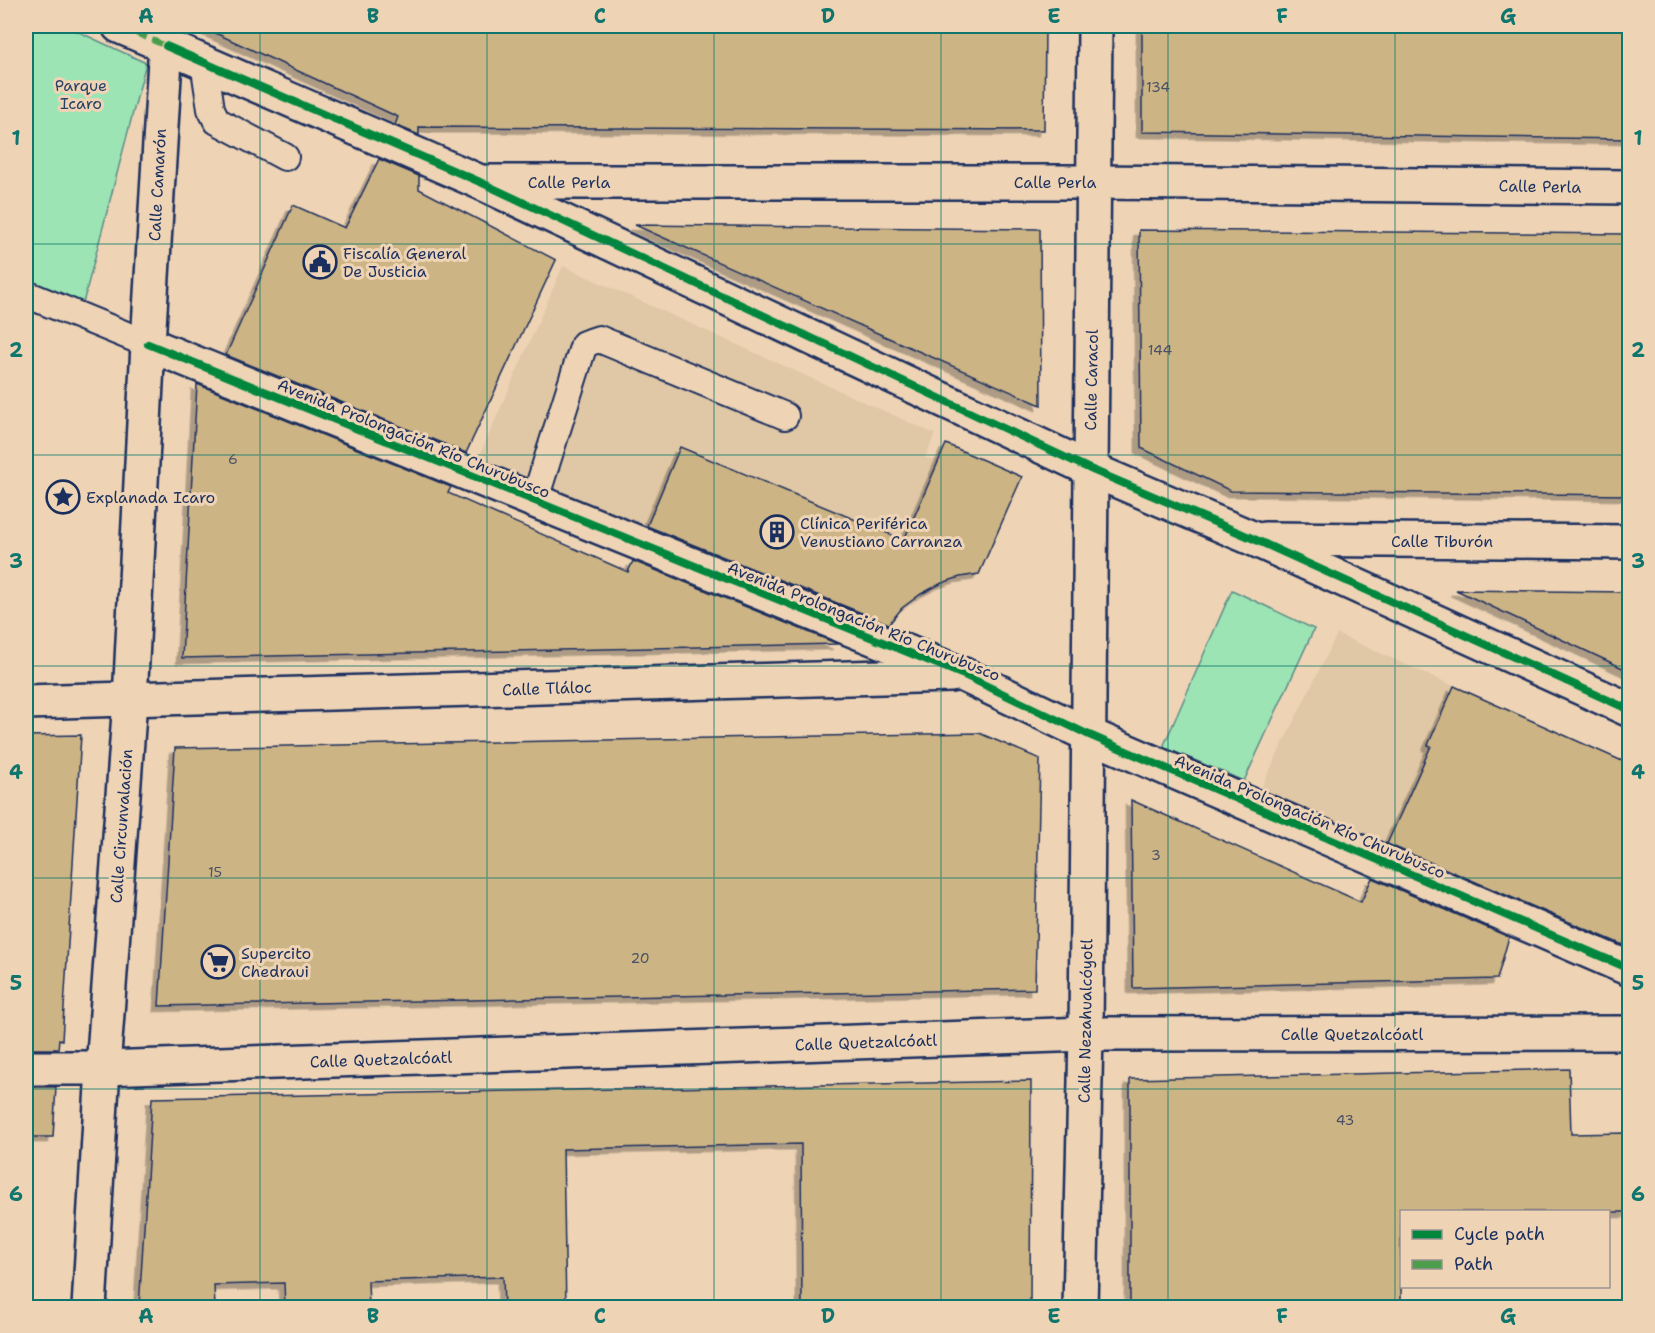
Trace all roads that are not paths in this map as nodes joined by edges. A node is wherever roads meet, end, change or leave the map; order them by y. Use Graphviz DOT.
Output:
graph roads {
  1 [pos="118,26"];
  2 [pos="1095,26"];
  3 [pos="166,36"];
  4 [pos="204,62"];
  5 [pos="285,157"];
  6 [pos="480,182"];
  7 [pos="1093,182"];
  8 [pos="1629,187"];
  9 [pos="26,294"];
  10 [pos="148,344"];
  11 [pos="785,416"];
  12 [pos="1090,469"];
  13 [pos="534,502"];
  14 [pos="1254,539"];
  15 [pos="1629,542"];
  16 [pos="964,675"];
  17 [pos="130,700"];
  18 [pos="26,702"];
  19 [pos="1629,710"];
  20 [pos="1087,734"];
  21 [pos="1629,969"];
  22 [pos="1629,1033"];
  23 [pos="1086,1034"];
  24 [pos="26,1068"];
  25 [pos="103,1068"];
  26 [pos="89,1308"];
  27 [pos="1080,1308"];
  1 -- 3 [label="street"];
  2 -- 7 [label="street, Calle Caracol"];
  3 -- 4 [label="street"];
  3 -- 10 [label="street, Calle Camarón"];
  4 -- 5 [label="lane"];
  4 -- 6 [label="street"];
  6 -- 7 [label="street, Calle Perla"];
  6 -- 12 [label="street"];
  7 -- 8 [label="street, Calle Perla"];
  7 -- 12 [label="street, Calle Caracol"];
  9 -- 10 [label="lane, Avenida Prolongación Río Churubusco"];
  10 -- 13 [label="street, Avenida Prolongación Río Churubusco"];
  10 -- 17 [label="street, Calle Circunvalación"];
  11 -- 13 [label="lane"];
  12 -- 14 [label="street"];
  12 -- 20 [label="street, Calle Caracol"];
  13 -- 16 [label="street, Avenida Prolongación Río Churubusco"];
  14 -- 15 [label="street, Calle Tiburón"];
  14 -- 19 [label="street"];
  16 -- 17 [label="street, Calle Tláloc"];
  16 -- 20 [label="street, Avenida Prolongación Río Churubusco"];
  17 -- 18 [label="street, Calle Tláloc"];
  17 -- 25 [label="street, Calle Circunvalación"];
  20 -- 21 [label="street, Avenida Prolongación Río Churubusco"];
  20 -- 23 [label="street, Calle Nezahualcóyotl"];
  22 -- 23 [label="street, Calle Quetzalcóatl"];
  23 -- 25 [label="street, Calle Quetzalcóatl"];
  23 -- 27 [label="street, Calle Nezahualcóyotl"];
  24 -- 25 [label="street, Calle Quetzalcóatl"];
  25 -- 26 [label="street, Calle Circunvalación"];
}
